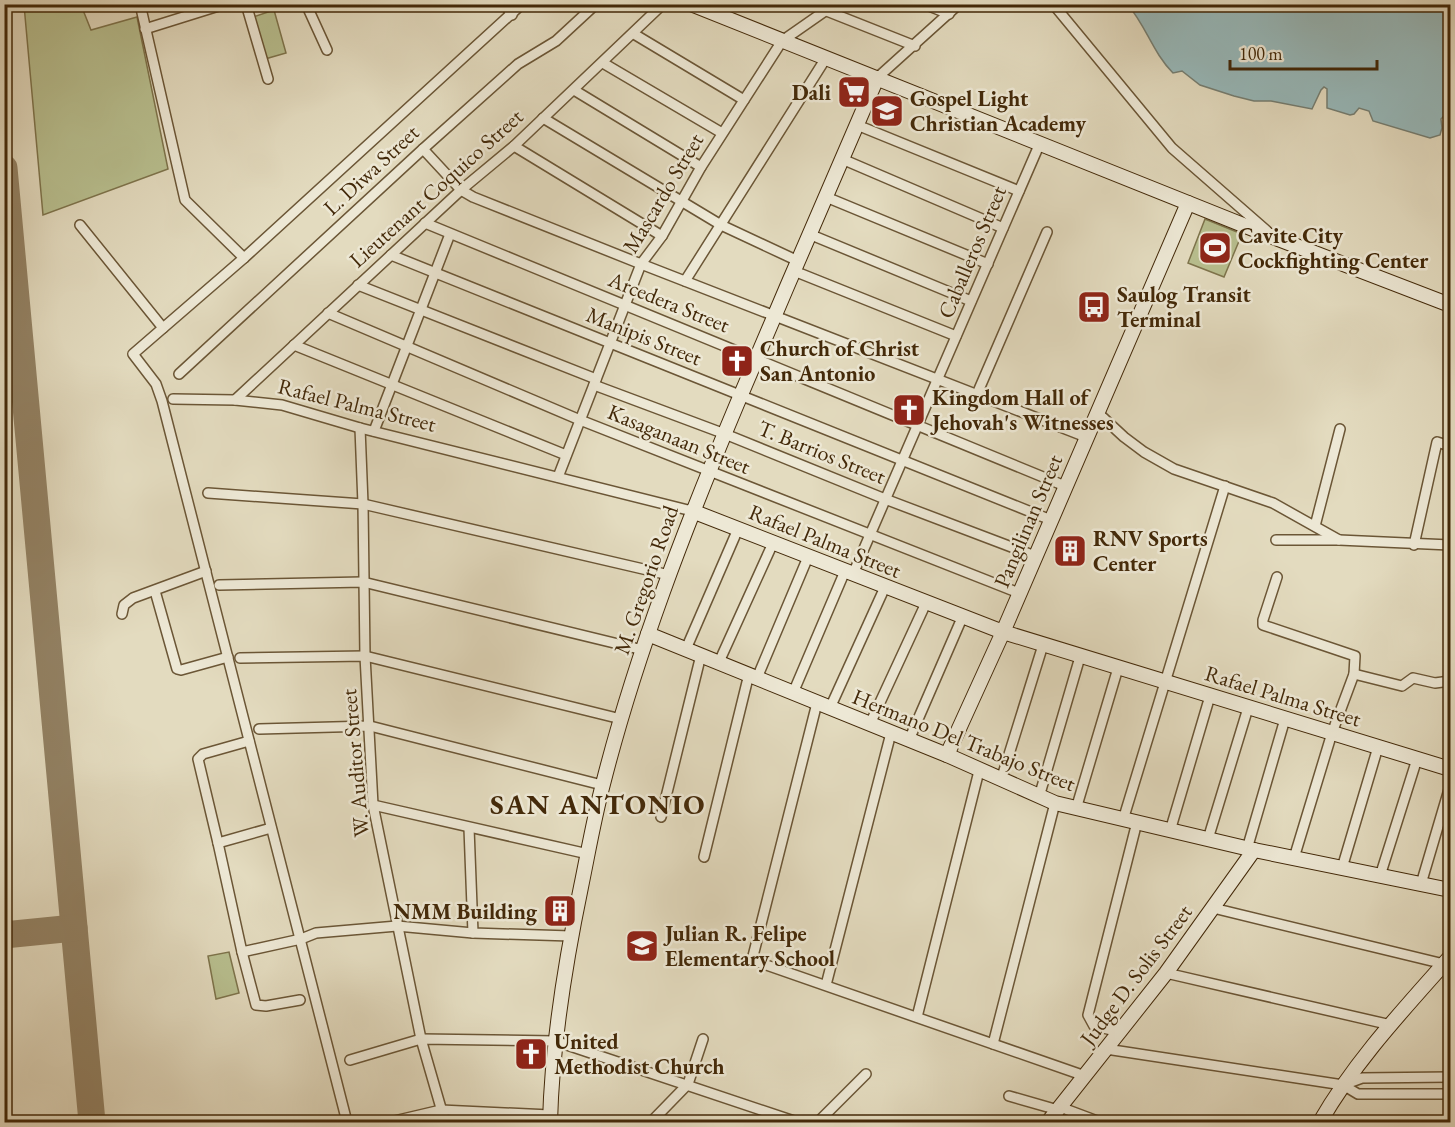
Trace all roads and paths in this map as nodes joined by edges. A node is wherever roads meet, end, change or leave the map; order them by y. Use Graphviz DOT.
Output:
graph roads {
  1 [pos="140,4"];
  2 [pos="225,4"];
  3 [pos="246,4"];
  4 [pos="306,4"];
  5 [pos="505,4"];
  6 [pos="522,4"];
  7 [pos="596,4"];
  8 [pos="663,4"];
  9 [pos="691,4"];
  10 [pos="809,4"];
  11 [pos="835,4"];
  12 [pos="924,4"];
  13 [pos="959,4"];
  14 [pos="1053,4"];
  15 [pos="826,11"];
  16 [pos="949,14"];
  17 [pos="512,15"];
  18 [pos="145,29"];
  19 [pos="634,34"];
  20 [pos="782,41"];
  21 [pos="915,46"];
  22 [pos="327,50"];
  23 [pos="826,58"];
  24 [pos="603,63"];
  25 [pos="877,78"];
  26 [pos="268,79"];
  27 [pos="573,90"];
  28 [pos="744,100"];
  29 [pos="543,118"];
  30 [pos="857,125"];
  31 [pos="722,133"];
  32 [pos="1040,143"];
  33 [pos="514,146"];
  34 [pos="423,149"];
  35 [pos="842,159"];
  36 [pos="701,168"];
  37 [pos="461,190"];
  38 [pos="1019,190"];
  39 [pos="826,197"];
  40 [pos="681,202"];
  41 [pos="1188,203"];
  42 [pos="425,223"];
  43 [pos="80,225"];
  44 [pos="721,225"];
  45 [pos="1003,228"];
  46 [pos="1047,232"];
  47 [pos="450,234"];
  48 [pos="809,234"];
  49 [pos="662,236"];
  50 [pos="1273,237"];
  51 [pos="391,255"];
  52 [pos="244,258"];
  53 [pos="641,264"];
  54 [pos="988,264"];
  55 [pos="796,266"];
  56 [pos="434,274"];
  57 [pos="685,281"];
  58 [pos="358,285"];
  59 [pos="971,301"];
  60 [pos="1450,304"];
  61 [pos="625,306"];
  62 [pos="420,310"];
  63 [pos="328,313"];
  64 [pos="774,315"];
  65 [pos="163,328"];
  66 [pos="956,336"];
  67 [pos="610,343"];
  68 [pos="294,345"];
  69 [pos="406,348"];
  70 [pos="756,359"];
  71 [pos="179,374"];
  72 [pos="938,379"];
  73 [pos="595,382"];
  74 [pos="391,386"];
  75 [pos="977,394"];
  76 [pos="741,395"];
  77 [pos="173,399"];
  78 [pos="235,400"];
  79 [pos="1097,412"];
  80 [pos="580,420"];
  81 [pos="917,425"];
  82 [pos="360,428"];
  83 [pos="1340,429"];
  84 [pos="374,431"];
  85 [pos="725,434"];
  86 [pos="1086,437"];
  87 [pos="1450,446"];
  88 [pos="566,455"];
  89 [pos="902,460"];
  90 [pos="709,471"];
  91 [pos="558,477"];
  92 [pos="1065,486"];
  93 [pos="1225,486"];
  94 [pos="208,493"];
  95 [pos="885,499"];
  96 [pos="363,504"];
  97 [pos="692,511"];
  98 [pos="1051,520"];
  99 [pos="1315,526"];
  100 [pos="738,529"];
  101 [pos="870,534"];
  102 [pos="1276,540"];
  103 [pos="1339,540"];
  104 [pos="772,543"];
  105 [pos="1414,545"];
  106 [pos="1450,545"];
  107 [pos="1035,556"];
  108 [pos="808,557"];
  109 [pos="206,571"];
  110 [pos="849,573"];
  111 [pos="669,575"];
  112 [pos="1277,577"];
  113 [pos="363,582"];
  114 [pos="219,585"];
  115 [pos="885,587"];
  116 [pos="155,591"];
  117 [pos="1019,593"];
  118 [pos="926,603"];
  119 [pos="122,614"];
  120 [pos="962,618"];
  121 [pos="1003,632"];
  122 [pos="648,634"];
  123 [pos="1043,645"];
  124 [pos="686,649"];
  125 [pos="643,650"];
  126 [pos="701,655"];
  127 [pos="228,657"];
  128 [pos="365,657"];
  129 [pos="1080,657"];
  130 [pos="240,658"];
  131 [pos="719,662"];
  132 [pos="1118,668"];
  133 [pos="1354,674"];
  134 [pos="753,676"];
  135 [pos="1450,681"];
  136 [pos="1164,683"];
  137 [pos="793,693"];
  138 [pos="1210,696"];
  139 [pos="823,705"];
  140 [pos="1248,708"];
  141 [pos="621,719"];
  142 [pos="1286,719"];
  143 [pos="870,724"];
  144 [pos="370,726"];
  145 [pos="259,729"];
  146 [pos="891,733"];
  147 [pos="1332,733"];
  148 [pos="909,740"];
  149 [pos="249,741"];
  150 [pos="1378,747"];
  151 [pos="947,755"];
  152 [pos="1417,759"];
  153 [pos="1450,769"];
  154 [pos="979,771"];
  155 [pos="1001,780"];
  156 [pos="603,785"];
  157 [pos="1450,786"];
  158 [pos="1038,797"];
  159 [pos="1055,803"];
  160 [pos="373,805"];
  161 [pos="1076,809"];
  162 [pos="661,817"];
  163 [pos="1130,821"];
  164 [pos="271,828"];
  165 [pos="469,828"];
  166 [pos="1170,831"];
  167 [pos="1208,839"];
  168 [pos="218,843"];
  169 [pos="1251,849"];
  170 [pos="588,854"];
  171 [pos="704,857"];
  172 [pos="1294,858"];
  173 [pos="1342,868"];
  174 [pos="1380,876"];
  175 [pos="1421,884"];
  176 [pos="1450,890"];
  177 [pos="1213,908"];
  178 [pos="397,926"];
  179 [pos="473,933"];
  180 [pos="571,936"];
  181 [pos="301,939"];
  182 [pos="242,952"];
  183 [pos="1447,960"];
  184 [pos="1166,973"];
  185 [pos="826,985"];
  186 [pos="300,1000"];
  187 [pos="917,1017"];
  188 [pos="1391,1024"];
  189 [pos="1121,1032"];
  190 [pos="421,1039"];
  191 [pos="703,1039"];
  192 [pos="555,1041"];
  193 [pos="993,1044"];
  194 [pos="1106,1049"];
  195 [pos="350,1060"];
  196 [pos="866,1074"];
  197 [pos="1084,1076"];
  198 [pos="1450,1077"];
  199 [pos="688,1084"];
  200 [pos="1343,1085"];
  201 [pos="1450,1094"];
  202 [pos="1009,1096"];
  203 [pos="1059,1108"];
  204 [pos="441,1110"];
  205 [pos="550,1119"];
  206 [pos="347,1122"];
  207 [pos="390,1122"];
  208 [pos="445,1122"];
  209 [pos="651,1122"];
  210 [pos="797,1122"];
  211 [pos="818,1122"];
  212 [pos="1048,1122"];
  213 [pos="1100,1122"];
  214 [pos="1320,1122"];
  1 -- 18 [label="street"];
  2 -- 18 [label="street"];
  3 -- 26 [label="street"];
  4 -- 22 [label="street"];
  5 -- 17 [label="street"];
  6 -- 17 [label="street"];
  7 -- 34 [label="street, L. Diwa Street"];
  8 -- 19 [label="street, Lieutenant Coquico Street"];
  9 -- 20 [label="street"];
  10 -- 15 [label="street"];
  11 -- 15 [label="street"];
  12 -- 16 [label="street"];
  13 -- 16 [label="street"];
  14 -- 50 [label="street"];
  15 -- 20 [label="street"];
  15 -- 21 [label="street"];
  16 -- 21 [label="street"];
  17 -- 52 [label="street"];
  18 -- 52 [label="street"];
  19 -- 24 [label="street, Lieutenant Coquico Street"];
  19 -- 28 [label="street"];
  20 -- 23 [label="street"];
  20 -- 28 [label="street, Mascardo Street"];
  21 -- 25 [label="street"];
  23 -- 25 [label="street"];
  23 -- 44 [label="street"];
  24 -- 27 [label="street, Lieutenant Coquico Street"];
  24 -- 31 [label="street"];
  25 -- 30 [label="street, M. Gregorio Road"];
  25 -- 32 [label="street"];
  27 -- 29 [label="street, Lieutenant Coquico Street"];
  27 -- 36 [label="street"];
  28 -- 31 [label="street, Mascardo Street"];
  29 -- 33 [label="street, Lieutenant Coquico Street"];
  29 -- 40 [label="street"];
  30 -- 35 [label="street, M. Gregorio Road"];
  30 -- 38 [label="street"];
  31 -- 36 [label="street, Mascardo Street"];
  32 -- 38 [label="street, Caballeros Street"];
  32 -- 41 [label="street"];
  33 -- 37 [label="street, Lieutenant Coquico Street"];
  33 -- 49 [label="street"];
  34 -- 37 [label="street"];
  34 -- 71 [label="street, L. Diwa Street"];
  35 -- 39 [label="street, M. Gregorio Road"];
  35 -- 45 [label="street"];
  36 -- 40 [label="street, Mascardo Street"];
  37 -- 42 [label="street, Lieutenant Coquico Street"];
  37 -- 53 [label="street"];
  38 -- 45 [label="street, Caballeros Street"];
  39 -- 48 [label="street, M. Gregorio Road"];
  39 -- 54 [label="street"];
  40 -- 44 [label="street"];
  40 -- 49 [label="street, Mascardo Street"];
  41 -- 50 [label="street"];
  41 -- 79 [label="street, Pangilinan Street"];
  42 -- 47 [label="street, Arcedera Street"];
  42 -- 51 [label="street, Lieutenant Coquico Street"];
  43 -- 65 [label="street"];
  44 -- 55 [label="street"];
  44 -- 57 [label="street"];
  45 -- 54 [label="street, Caballeros Street"];
  46 -- 75 [label="street"];
  47 -- 56 [label="street"];
  47 -- 61 [label="street, Arcedera Street"];
  48 -- 55 [label="street, M. Gregorio Road"];
  48 -- 59 [label="street"];
  49 -- 53 [label="street, Mascardo Street"];
  50 -- 60 [label="street"];
  51 -- 56 [label="street, Manipis Street"];
  51 -- 58 [label="street, Lieutenant Coquico Street"];
  52 -- 65 [label="street"];
  53 -- 57 [label="street"];
  53 -- 61 [label="street, Mascardo Street"];
  54 -- 59 [label="street, Caballeros Street"];
  55 -- 64 [label="street, M. Gregorio Road"];
  55 -- 66 [label="street"];
  56 -- 62 [label="street"];
  56 -- 67 [label="street, Manipis Street"];
  57 -- 64 [label="street"];
  58 -- 62 [label="street, T. Barrios Street"];
  58 -- 63 [label="street, Lieutenant Coquico Street"];
  59 -- 66 [label="street, Caballeros Street"];
  61 -- 67 [label="street, Mascardo Street"];
  61 -- 70 [label="street, Arcedera Street"];
  62 -- 69 [label="street"];
  62 -- 73 [label="street, T. Barrios Street"];
  63 -- 68 [label="street, Lieutenant Coquico Street"];
  63 -- 69 [label="street, Kasaganaan Street"];
  64 -- 70 [label="street, M. Gregorio Road"];
  64 -- 72 [label="street"];
  65 -- 109 [label="street"];
  66 -- 72 [label="street, Caballeros Street"];
  67 -- 73 [label="street, Mascardo Street"];
  67 -- 76 [label="street, Manipis Street"];
  68 -- 74 [label="street"];
  68 -- 78 [label="street, Lieutenant Coquico Street"];
  69 -- 74 [label="street"];
  69 -- 80 [label="street, Kasaganaan Street"];
  70 -- 76 [label="street, M. Gregorio Road"];
  70 -- 81 [label="street, Arcedera Street"];
  72 -- 75 [label="street"];
  72 -- 81 [label="street, Caballeros Street"];
  73 -- 80 [label="street, Mascardo Street"];
  73 -- 85 [label="street, T. Barrios Street"];
  74 -- 84 [label="street"];
  74 -- 88 [label="street"];
  75 -- 86 [label="street"];
  76 -- 85 [label="street, M. Gregorio Road"];
  76 -- 89 [label="street, Manipis Street"];
  77 -- 78 [label="street, Rafael Palma Street"];
  78 -- 82 [label="street, Rafael Palma Street"];
  79 -- 86 [label="street, Pangilinan Street"];
  79 -- 93 [label="street"];
  80 -- 88 [label="street, Mascardo Street"];
  80 -- 90 [label="street, Kasaganaan Street"];
  81 -- 89 [label="street, Caballeros Street"];
  81 -- 92 [label="street, Arcedera Street"];
  82 -- 84 [label="street, Rafael Palma Street"];
  82 -- 96 [label="street, W. Auditor Street"];
  83 -- 99 [label="street"];
  84 -- 91 [label="street, Rafael Palma Street"];
  85 -- 90 [label="street, M. Gregorio Road"];
  85 -- 95 [label="street, T. Barrios Street"];
  86 -- 92 [label="street, Pangilinan Street"];
  87 -- 105 [label="street"];
  88 -- 91 [label="street, Mascardo Street"];
  89 -- 95 [label="street, Caballeros Street"];
  89 -- 98 [label="street, Manipis Street"];
  90 -- 97 [label="street, M. Gregorio Road"];
  90 -- 101 [label="street, Kasaganaan Street"];
  91 -- 97 [label="street, Rafael Palma Street"];
  92 -- 98 [label="street, Pangilinan Street"];
  93 -- 99 [label="street"];
  93 -- 136 [label="street"];
  94 -- 96 [label="street"];
  95 -- 101 [label="street, Caballeros Street"];
  95 -- 107 [label="street, T. Barrios Street"];
  96 -- 111 [label="street"];
  96 -- 113 [label="street, W. Auditor Street"];
  97 -- 100 [label="street, Rafael Palma Street"];
  97 -- 111 [label="street, M. Gregorio Road"];
  98 -- 107 [label="street, Pangilinan Street"];
  99 -- 103 [label="street"];
  100 -- 104 [label="street, Rafael Palma Street"];
  100 -- 124 [label="street"];
  101 -- 110 [label="street, Caballeros Street"];
  101 -- 117 [label="street, Kasaganaan Street"];
  102 -- 103 [label="street"];
  103 -- 105 [label="street"];
  104 -- 108 [label="street, Rafael Palma Street"];
  104 -- 131 [label="street"];
  105 -- 106 [label="street"];
  107 -- 117 [label="street, Pangilinan Street"];
  108 -- 110 [label="street, Rafael Palma Street"];
  108 -- 134 [label="street"];
  109 -- 116 [label="street"];
  109 -- 127 [label="street"];
  110 -- 115 [label="street, Rafael Palma Street"];
  110 -- 137 [label="street, Caballeros Street"];
  111 -- 122 [label="street, M. Gregorio Road"];
  112 -- 133 [label="street"];
  113 -- 114 [label="street"];
  113 -- 125 [label="street"];
  113 -- 128 [label="street, W. Auditor Street"];
  115 -- 118 [label="street, Rafael Palma Street"];
  115 -- 139 [label="street"];
  116 -- 119 [label="street"];
  116 -- 127 [label="street"];
  117 -- 121 [label="street, Pangilinan Street"];
  118 -- 120 [label="street, Rafael Palma Street"];
  118 -- 143 [label="street"];
  120 -- 121 [label="street, Rafael Palma Street"];
  120 -- 148 [label="street"];
  121 -- 123 [label="street, Rafael Palma Street"];
  121 -- 151 [label="street, Pangilinan Street"];
  122 -- 124 [label="street, Hermano Del Trabajo Street"];
  122 -- 125 [label="street, M. Gregorio Road"];
  123 -- 129 [label="street, Rafael Palma Street"];
  123 -- 155 [label="street"];
  124 -- 126 [label="street, Hermano Del Trabajo Street"];
  125 -- 141 [label="street, M. Gregorio Road"];
  126 -- 131 [label="street, Hermano Del Trabajo Street"];
  126 -- 162 [label="street"];
  127 -- 149 [label="street"];
  128 -- 130 [label="street"];
  128 -- 141 [label="street"];
  128 -- 144 [label="street, W. Auditor Street"];
  129 -- 132 [label="street, Rafael Palma Street"];
  129 -- 158 [label="street"];
  131 -- 134 [label="street, Hermano Del Trabajo Street"];
  132 -- 136 [label="street, Rafael Palma Street"];
  132 -- 161 [label="street"];
  133 -- 135 [label="street"];
  133 -- 147 [label="street"];
  134 -- 137 [label="street, Hermano Del Trabajo Street"];
  134 -- 171 [label="street"];
  136 -- 138 [label="street, Rafael Palma Street"];
  136 -- 163 [label="street"];
  137 -- 139 [label="street, Hermano Del Trabajo Street"];
  138 -- 140 [label="street, Rafael Palma Street"];
  138 -- 166 [label="street"];
  139 -- 143 [label="street, Hermano Del Trabajo Street"];
  139 -- 185 [label="street"];
  140 -- 142 [label="street, Rafael Palma Street"];
  140 -- 167 [label="street"];
  141 -- 156 [label="street, M. Gregorio Road"];
  142 -- 147 [label="street, Rafael Palma Street"];
  142 -- 169 [label="street"];
  143 -- 146 [label="street, Hermano Del Trabajo Street"];
  144 -- 145 [label="street"];
  144 -- 156 [label="street"];
  144 -- 160 [label="street, W. Auditor Street"];
  146 -- 148 [label="street, Hermano Del Trabajo Street"];
  146 -- 185 [label="street"];
  147 -- 150 [label="street, Rafael Palma Street"];
  147 -- 172 [label="street"];
  148 -- 151 [label="street, Hermano Del Trabajo Street"];
  149 -- 164 [label="street"];
  149 -- 168 [label="street"];
  150 -- 152 [label="street, Rafael Palma Street"];
  150 -- 173 [label="street"];
  151 -- 154 [label="street, Hermano Del Trabajo Street"];
  152 -- 153 [label="street, Rafael Palma Street"];
  152 -- 174 [label="street"];
  154 -- 155 [label="street, Hermano Del Trabajo Street"];
  154 -- 187 [label="street"];
  155 -- 158 [label="street, Hermano Del Trabajo Street"];
  156 -- 170 [label="street, M. Gregorio Road"];
  157 -- 175 [label="street"];
  158 -- 159 [label="street, Hermano Del Trabajo Street"];
  159 -- 161 [label="street, Hermano Del Trabajo Street"];
  159 -- 193 [label="street"];
  160 -- 165 [label="street"];
  160 -- 178 [label="street, W. Auditor Street"];
  161 -- 163 [label="street, Hermano Del Trabajo Street"];
  163 -- 166 [label="street, Hermano Del Trabajo Street"];
  163 -- 189 [label="street"];
  164 -- 168 [label="street"];
  164 -- 181 [label="street"];
  165 -- 170 [label="street"];
  165 -- 179 [label="street"];
  166 -- 167 [label="street, Hermano Del Trabajo Street"];
  167 -- 169 [label="street, Hermano Del Trabajo Street"];
  168 -- 182 [label="street"];
  169 -- 172 [label="street, Hermano Del Trabajo Street"];
  169 -- 177 [label="street, Judge D. Solis Street"];
  170 -- 180 [label="street, M. Gregorio Road"];
  172 -- 173 [label="street, Hermano Del Trabajo Street"];
  173 -- 174 [label="street, Hermano Del Trabajo Street"];
  174 -- 175 [label="street, Hermano Del Trabajo Street"];
  175 -- 176 [label="street, Hermano Del Trabajo Street"];
  177 -- 183 [label="street"];
  177 -- 184 [label="street, Judge D. Solis Street"];
  178 -- 179 [label="street"];
  178 -- 181 [label="street"];
  178 -- 190 [label="street, W. Auditor Street"];
  179 -- 180 [label="street"];
  180 -- 192 [label="street, M. Gregorio Road"];
  181 -- 182 [label="street"];
  181 -- 206 [label="street"];
  182 -- 186 [label="street"];
  183 -- 188 [label="street"];
  184 -- 188 [label="street"];
  184 -- 189 [label="street, Judge D. Solis Street"];
  185 -- 187 [label="street"];
  187 -- 193 [label="street"];
  188 -- 200 [label="street"];
  189 -- 194 [label="street, Judge D. Solis Street"];
  190 -- 192 [label="street"];
  190 -- 195 [label="street"];
  190 -- 204 [label="street, W. Auditor Street"];
  191 -- 199 [label="street"];
  192 -- 199 [label="street"];
  192 -- 205 [label="street, M. Gregorio Road"];
  193 -- 197 [label="street"];
  194 -- 197 [label="street, Judge D. Solis Street"];
  194 -- 200 [label="street"];
  196 -- 211 [label="street"];
  197 -- 203 [label="street, Judge D. Solis Street"];
  198 -- 200 [label="street"];
  199 -- 209 [label="street"];
  199 -- 210 [label="street"];
  200 -- 201 [label="street"];
  200 -- 214 [label="street"];
  202 -- 203 [label="street"];
  203 -- 212 [label="street, Judge D. Solis Street"];
  203 -- 213 [label="street"];
  204 -- 205 [label="street"];
  204 -- 207 [label="street"];
  204 -- 208 [label="street, W. Auditor Street"];
}
